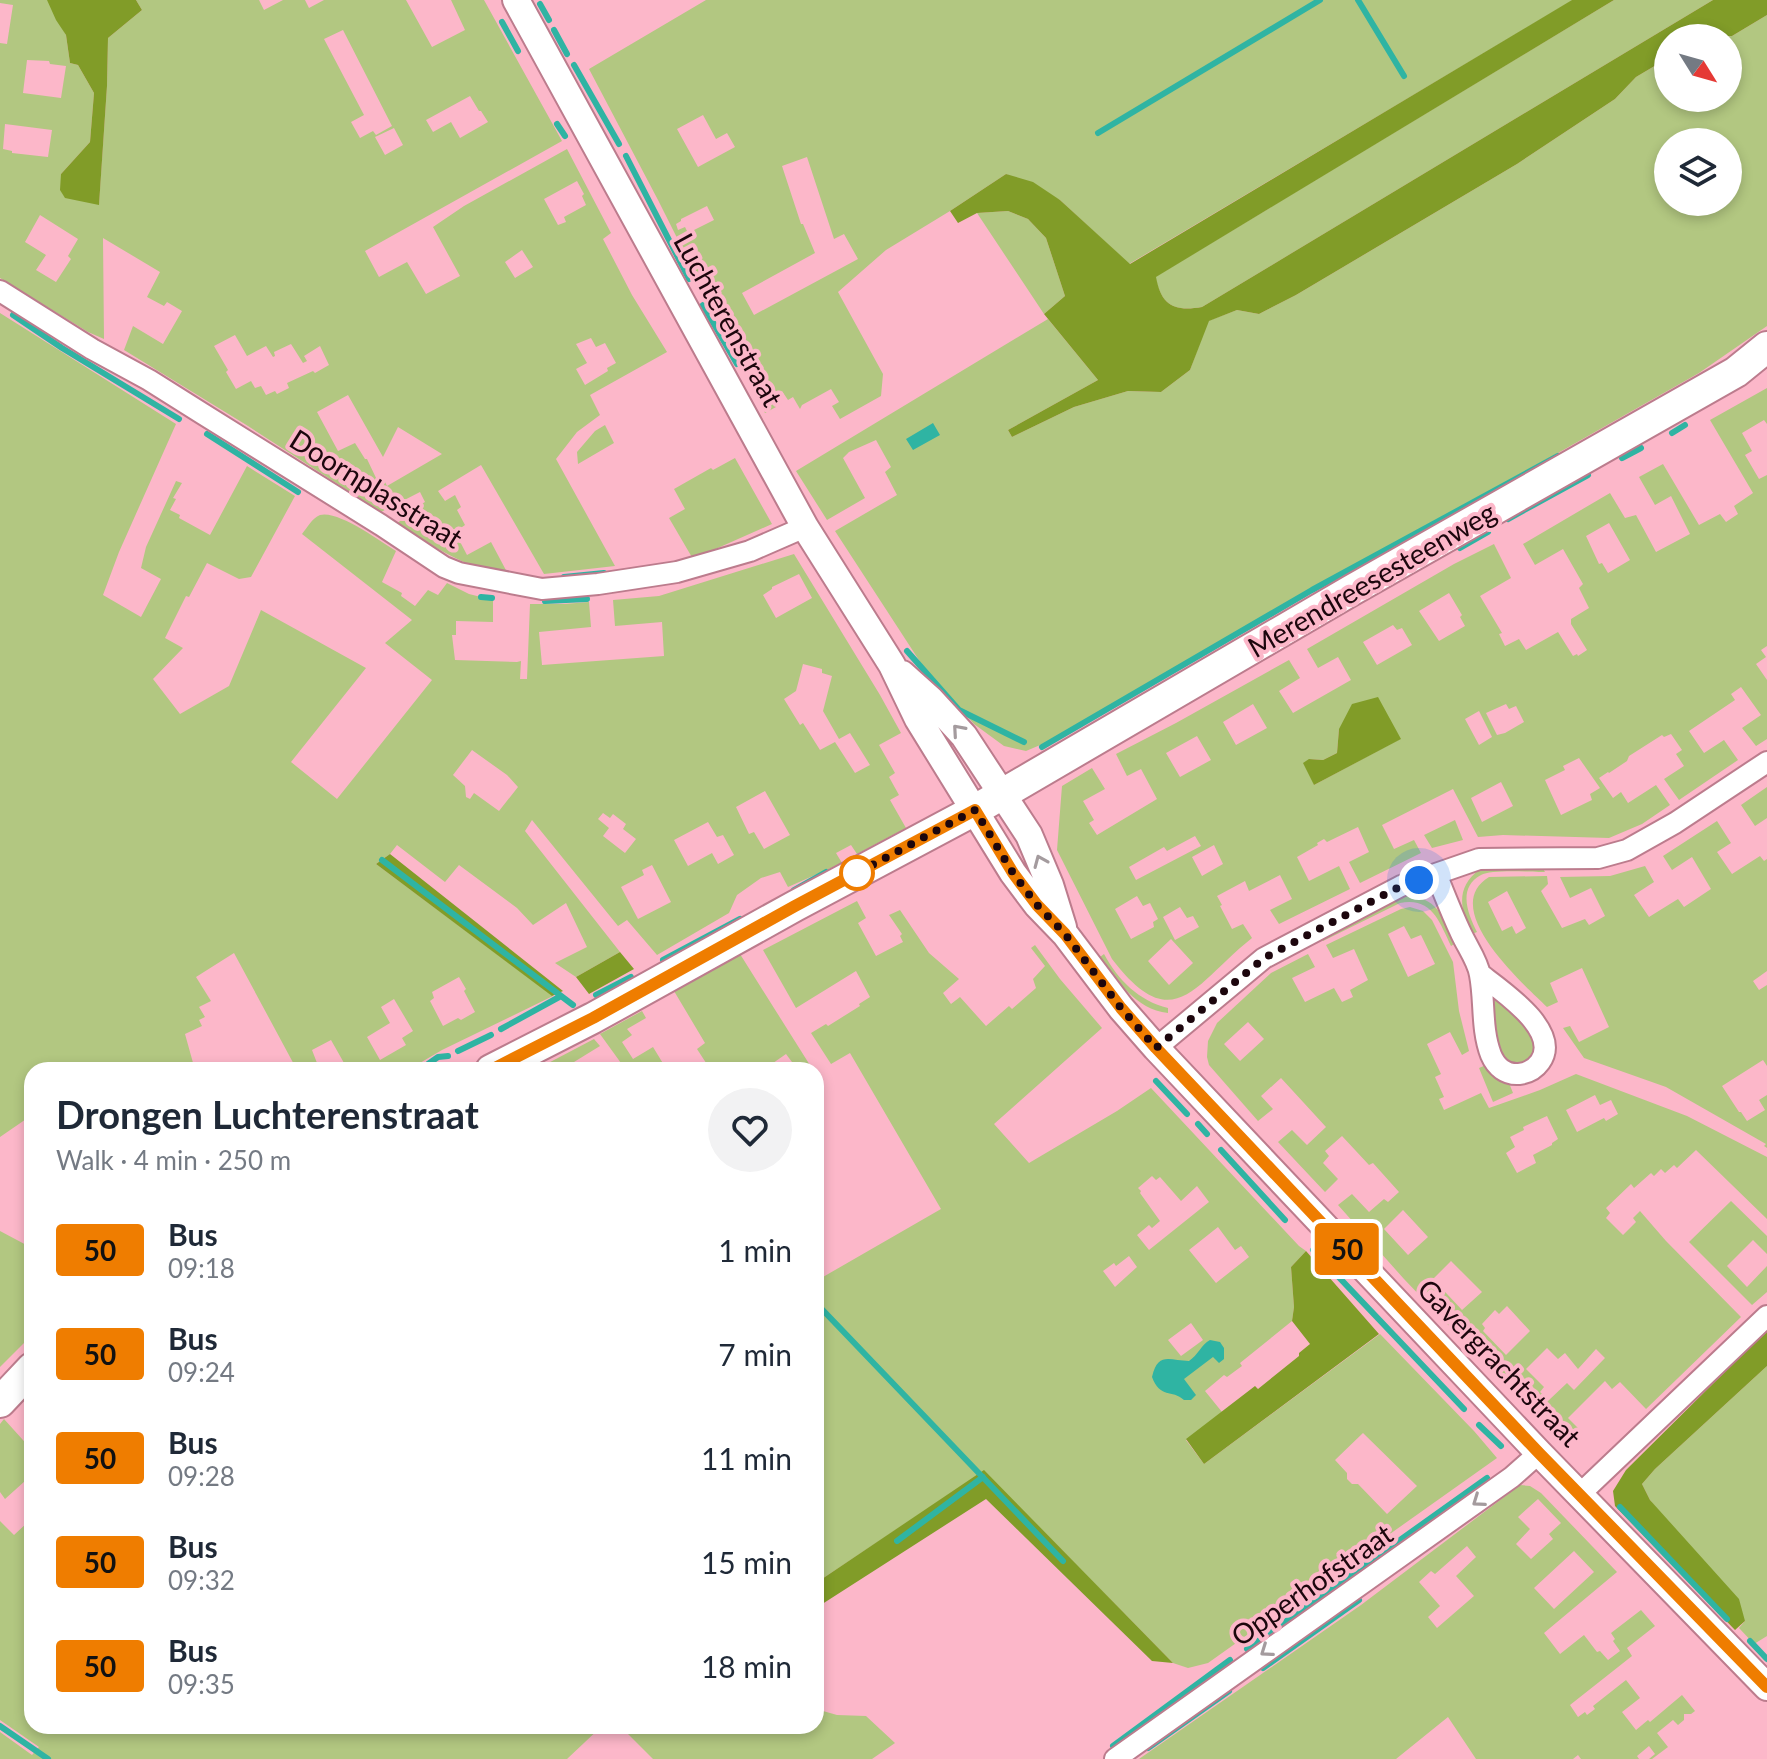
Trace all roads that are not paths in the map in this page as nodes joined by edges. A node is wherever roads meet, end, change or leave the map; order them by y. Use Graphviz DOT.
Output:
graph roads {
  1 [pos="516,0"];
  2 [pos="0,291"];
  3 [pos="1767,347"];
  4 [pos="805,527"];
  5 [pos="892,665"];
  6 [pos="1767,762"];
  7 [pos="1003,794"];
  8 [pos="975,810"];
  9 [pos="1436,874"];
  10 [pos="1065,934"];
  11 [pos="1480,974"];
  12 [pos="1156,1048"];
  13 [pos="507,1062"];
  14 [pos="1767,1316"];
  15 [pos="24,1376"];
  16 [pos="0,1402"];
  17 [pos="1539,1453"];
  18 [pos="1580,1494"];
  19 [pos="1767,1687"];
  20 [pos="1115,1759"];
  1 -- 4 [label="street, Luchterenstraat"];
  2 -- 4 [label="street, Doornplasstraat"];
  3 -- 7 [label="main road, Merendreesesteenweg"];
  4 -- 5 [label="street, Luchterenstraat"];
  7 -- 5 [label="street, Luchterenstraat, one-way"];
  5 -- 8 [label="street, Luchterenstraat"];
  6 -- 9 [label="street"];
  7 -- 8 [label="main road, Merendreesesteenweg"];
  10 -- 7 [label="street, Gavergrachtstraat, one-way"];
  8 -- 10 [label="street, Gavergrachtstraat"];
  8 -- 13 [label="main road, Merendreesesteenweg"];
  9 -- 11 [label="street"];
  9 -- 12 [label="street"];
  10 -- 12 [label="street, Gavergrachtstraat"];
  11 -- 11 [label="street"];
  12 -- 17 [label="street, Gavergrachtstraat"];
  14 -- 18 [label="street"];
  15 -- 16 [label="main road"];
  17 -- 18 [label="street, Gavergrachtstraat"];
  17 -- 20 [label="street, Opperhofstraat, one-way"];
  18 -- 19 [label="street, Gavergrachtstraat"];
}
